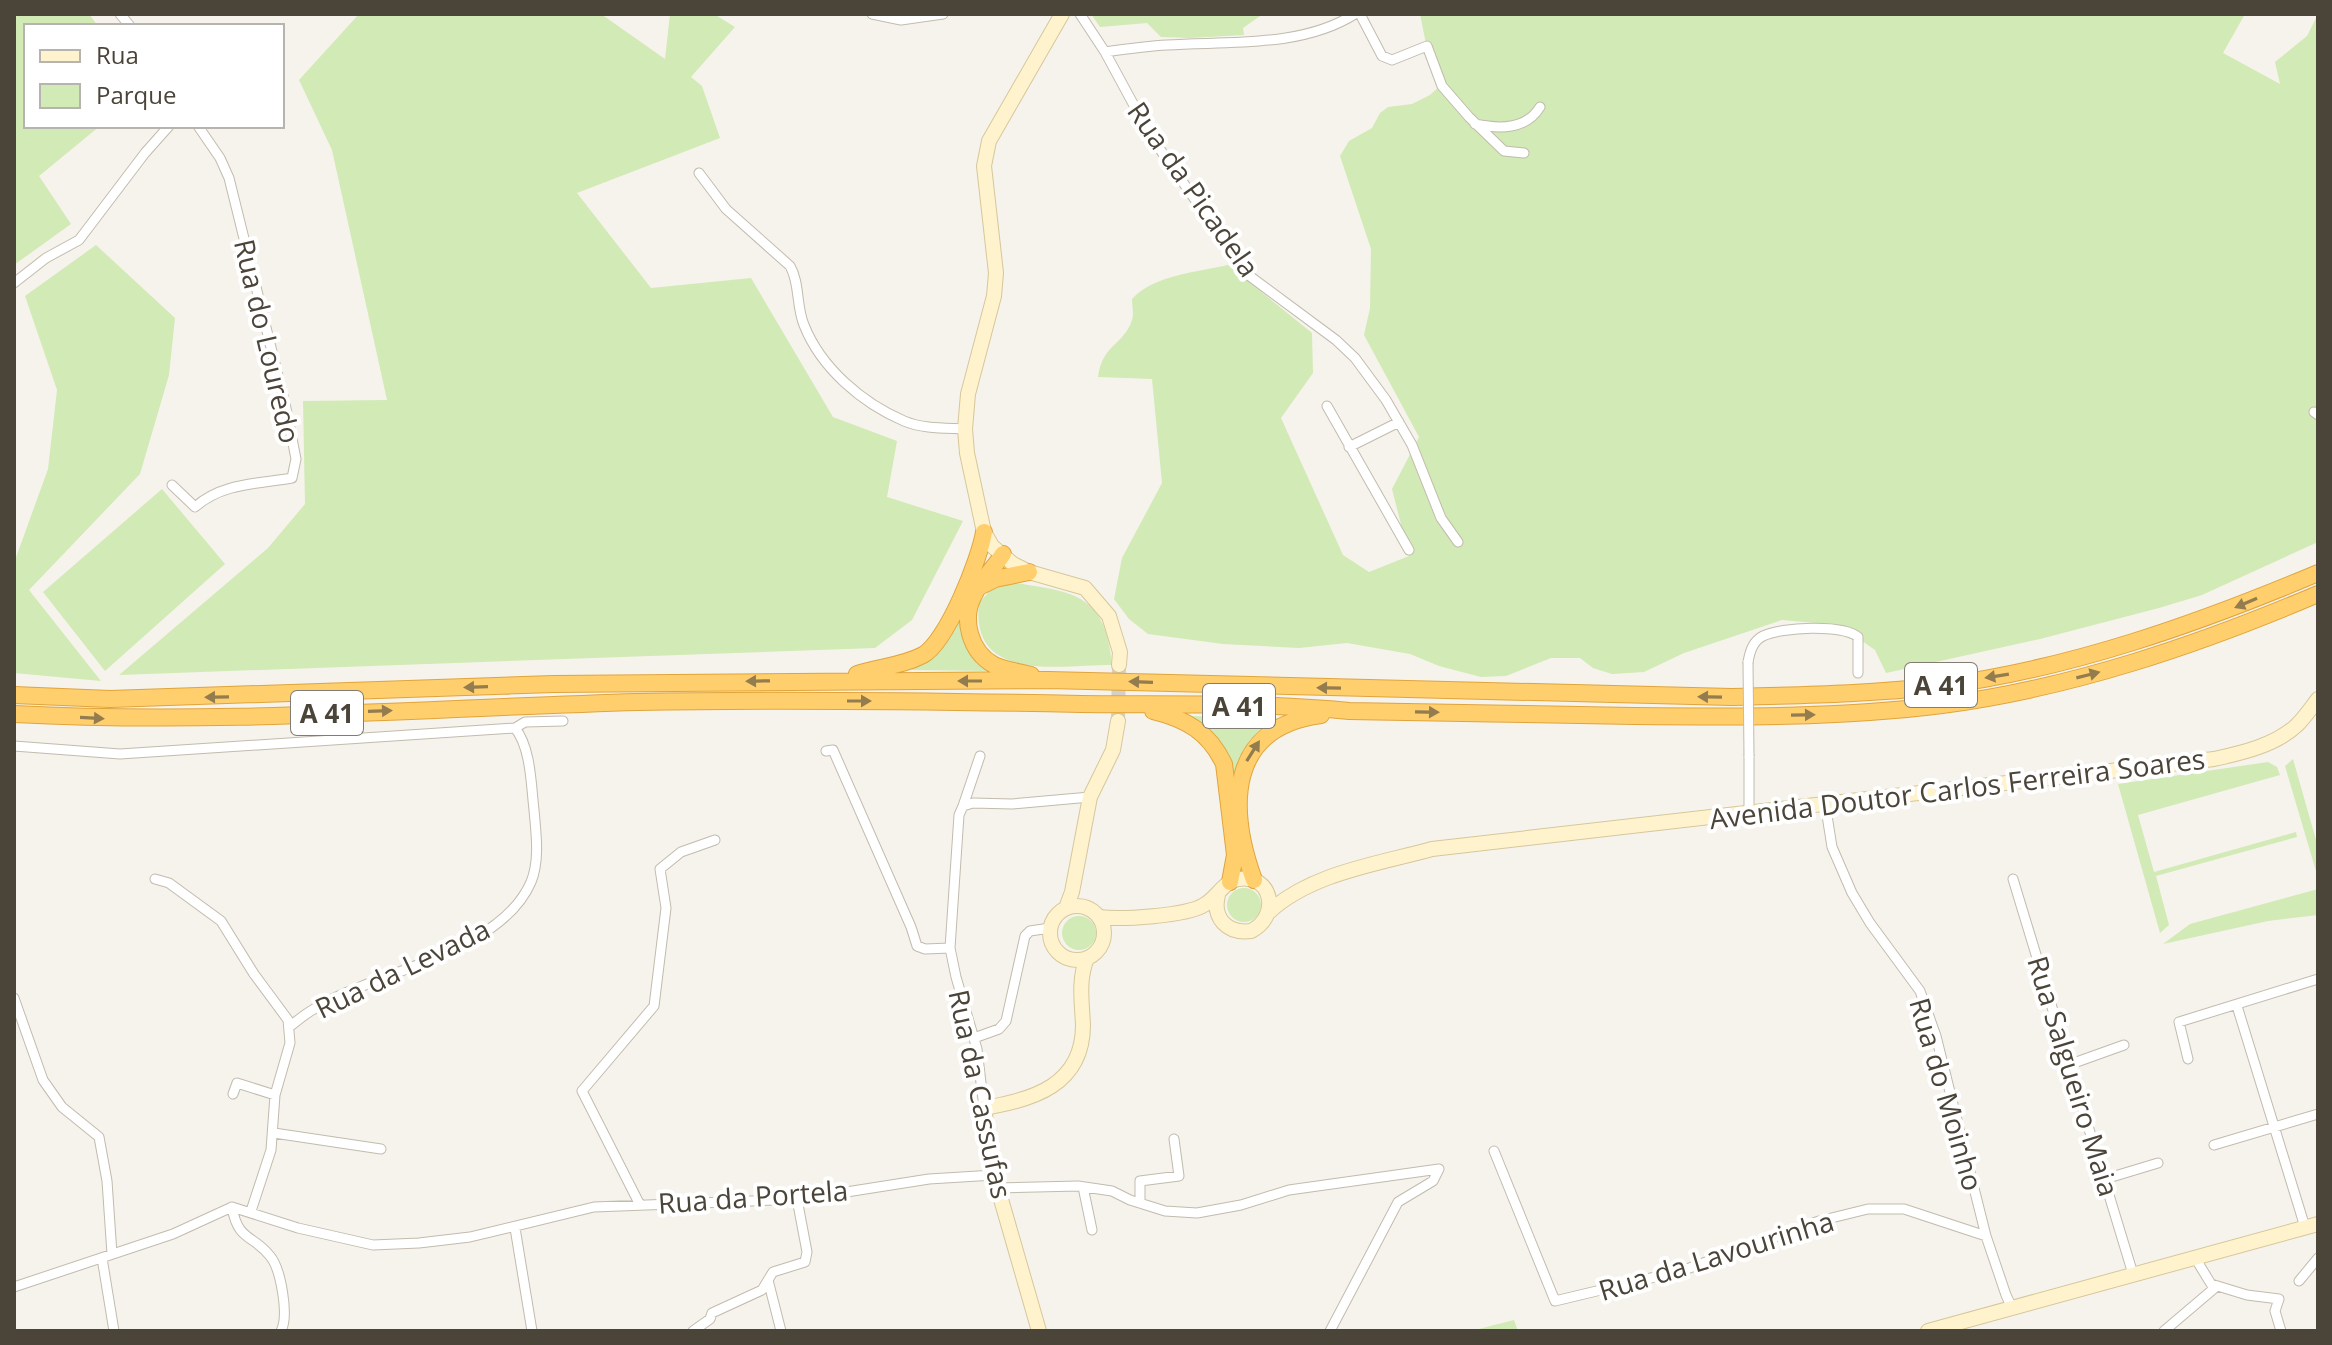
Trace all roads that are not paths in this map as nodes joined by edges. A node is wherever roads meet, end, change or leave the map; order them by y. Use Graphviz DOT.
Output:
graph roads {
  1 [pos="872,14"];
  2 [pos="943,14"];
  3 [pos="1062,14"];
  4 [pos="1080,14"];
  5 [pos="1357,14"];
  6 [pos="1105,52"];
  7 [pos="1540,107"];
  8 [pos="1475,124"];
  9 [pos="167,128"];
  10 [pos="199,128"];
  11 [pos="1524,153"];
  12 [pos="699,173"];
  13 [pos="14,283"];
  14 [pos="1327,406"];
  15 [pos="1399,422"];
  16 [pos="965,429"];
  17 [pos="1349,447"];
  18 [pos="974,480"];
  19 [pos="172,485"];
  20 [pos="984,532"];
  21 [pos="1458,542"];
  22 [pos="1409,550"];
  23 [pos="1003,554"];
  24 [pos="1029,572"];
  25 [pos="2318,573"];
  26 [pos="973,584"];
  27 [pos="2318,594"];
  28 [pos="1119,665"];
  29 [pos="1858,673"];
  30 [pos="836,680"];
  31 [pos="1048,680"];
  32 [pos="14,695"];
  33 [pos="2318,699"];
  34 [pos="1128,704"];
  35 [pos="1349,711"];
  36 [pos="14,714"];
  37 [pos="563,721"];
  38 [pos="1118,721"];
  39 [pos="515,728"];
  40 [pos="14,746"];
  41 [pos="826,751"];
  42 [pos="980,756"];
  43 [pos="1090,797"];
  44 [pos="1825,803"];
  45 [pos="963,806"];
  46 [pos="1749,812"];
  47 [pos="715,840"];
  48 [pos="1077,861"];
  49 [pos="155,879"];
  50 [pos="2013,879"];
  51 [pos="1230,882"];
  52 [pos="1260,886"];
  53 [pos="1299,889"];
  54 [pos="1218,895"];
  55 [pos="1066,908"];
  56 [pos="1269,912"];
  57 [pos="1094,913"];
  58 [pos="1219,918"];
  59 [pos="1050,928"];
  60 [pos="1103,939"];
  61 [pos="950,948"];
  62 [pos="1066,958"];
  63 [pos="1087,958"];
  64 [pos="2318,979"];
  65 [pos="1081,982"];
  66 [pos="14,998"];
  67 [pos="2237,1006"];
  68 [pos="289,1027"];
  69 [pos="974,1038"];
  70 [pos="2124,1045"];
  71 [pos="2188,1059"];
  72 [pos="2071,1064"];
  73 [pos="233,1094"];
  74 [pos="275,1095"];
  75 [pos="984,1108"];
  76 [pos="2318,1114"];
  77 [pos="2276,1127"];
  78 [pos="274,1133"];
  79 [pos="1174,1139"];
  80 [pos="2214,1145"];
  81 [pos="381,1149"];
  82 [pos="1494,1151"];
  83 [pos="2158,1163"];
  84 [pos="2105,1179"];
  85 [pos="996,1181"];
  86 [pos="1083,1187"];
  87 [pos="797,1199"];
  88 [pos="639,1203"];
  89 [pos="1140,1203"];
  90 [pos="232,1207"];
  91 [pos="251,1211"];
  92 [pos="2311,1225"];
  93 [pos="515,1228"];
  94 [pos="1092,1230"];
  95 [pos="1986,1236"];
  96 [pos="112,1254"];
  97 [pos="2194,1256"];
  98 [pos="102,1258"];
  99 [pos="2318,1258"];
  100 [pos="2133,1274"];
  101 [pos="768,1280"];
  102 [pos="2299,1281"];
  103 [pos="2217,1286"];
  104 [pos="14,1287"];
  105 [pos="2012,1308"];
  106 [pos="114,1331"];
  107 [pos="281,1331"];
  108 [pos="532,1331"];
  109 [pos="693,1331"];
  110 [pos="781,1331"];
  111 [pos="1039,1331"];
  112 [pos="1330,1331"];
  113 [pos="1928,1331"];
  114 [pos="2164,1331"];
  115 [pos="2281,1331"];
  1 -- 2 [label="street"];
  3 -- 16 [label="main road"];
  4 -- 6 [label="street, Rua da Picadela"];
  5 -- 6 [label="street"];
  5 -- 8 [label="street"];
  6 -- 15 [label="street, Rua da Picadela"];
  7 -- 8 [label="street"];
  8 -- 11 [label="street"];
  9 -- 13 [label="street"];
  10 -- 19 [label="street, Rua do Louredo"];
  12 -- 16 [label="street"];
  14 -- 17 [label="street"];
  15 -- 17 [label="street"];
  15 -- 21 [label="street, Rua da Picadela"];
  16 -- 18 [label="main road"];
  17 -- 22 [label="street"];
  18 -- 20 [label="main road"];
  18 -- 23 [label="main road"];
  20 -- 23 [label="main road"];
  20 -- 26 [label="highway"];
  23 -- 24 [label="main road"];
  23 -- 26 [label="highway"];
  24 -- 26 [label="highway"];
  24 -- 28 [label="main road"];
  25 -- 31 [label="highway, A 41, one-way"];
  26 -- 30 [label="highway"];
  26 -- 31 [label="highway"];
  35 -- 27 [label="highway, A 41, one-way"];
  29 -- 46 [label="street, bridge"];
  31 -- 30 [label="highway, A 41, one-way"];
  30 -- 32 [label="highway, A 41, one-way"];
  33 -- 44 [label="main road, Avenida Doutor Carlos Ferreira Soares"];
  34 -- 35 [label="highway, A 41"];
  36 -- 34 [label="highway, A 41, one-way"];
  34 -- 51 [label="highway"];
  52 -- 35 [label="highway, one-way"];
  37 -- 39 [label="street"];
  38 -- 43 [label="main road"];
  39 -- 40 [label="street"];
  39 -- 68 [label="street, Rua da Levada"];
  41 -- 61 [label="street"];
  42 -- 45 [label="street, Rua da Cassufas"];
  43 -- 45 [label="street"];
  43 -- 48 [label="main road"];
  44 -- 46 [label="main road, Avenida Doutor Carlos Ferreira Soares"];
  44 -- 95 [label="street, Rua do Moinho"];
  45 -- 61 [label="street, Rua da Cassufas"];
  46 -- 53 [label="main road, Avenida Doutor Carlos Ferreira Soares"];
  47 -- 88 [label="street"];
  48 -- 55 [label="main road"];
  48 -- 57 [label="main road"];
  49 -- 68 [label="street"];
  50 -- 72 [label="street, Rua Salgueiro Maia"];
  51 -- 52 [label="main road"];
  51 -- 54 [label="main road"];
  52 -- 53 [label="main road"];
  52 -- 56 [label="main road"];
  53 -- 56 [label="main road"];
  54 -- 57 [label="main road"];
  54 -- 58 [label="main road"];
  55 -- 57 [label="main road"];
  55 -- 59 [label="main road"];
  56 -- 58 [label="main road"];
  57 -- 60 [label="main road"];
  58 -- 60 [label="main road"];
  59 -- 62 [label="main road"];
  59 -- 69 [label="street"];
  60 -- 63 [label="main road"];
  61 -- 69 [label="street, Rua da Cassufas"];
  62 -- 63 [label="main road"];
  62 -- 65 [label="main road"];
  63 -- 65 [label="main road"];
  64 -- 67 [label="street"];
  65 -- 75 [label="main road"];
  66 -- 96 [label="street"];
  67 -- 71 [label="street"];
  67 -- 77 [label="street"];
  68 -- 74 [label="street"];
  69 -- 75 [label="street, Rua da Cassufas"];
  70 -- 72 [label="street"];
  72 -- 84 [label="street, Rua Salgueiro Maia"];
  73 -- 74 [label="street"];
  74 -- 78 [label="street"];
  75 -- 85 [label="main road, Rua da Cassufas"];
  76 -- 77 [label="street"];
  77 -- 80 [label="street"];
  77 -- 92 [label="street"];
  78 -- 81 [label="street"];
  78 -- 91 [label="street"];
  79 -- 89 [label="street"];
  82 -- 95 [label="street, Rua da Lavourinha"];
  83 -- 84 [label="street"];
  84 -- 100 [label="street, Rua Salgueiro Maia"];
  85 -- 86 [label="street, Rua da Portela"];
  85 -- 87 [label="street, Rua da Portela"];
  85 -- 111 [label="main road, Rua da Cassufas"];
  86 -- 89 [label="street, Rua da Portela"];
  86 -- 94 [label="street"];
  87 -- 88 [label="street, Rua da Portela"];
  87 -- 101 [label="street"];
  88 -- 93 [label="street, Rua da Portela"];
  89 -- 112 [label="street, Rua da Portela"];
  90 -- 91 [label="street, Rua da Portela"];
  90 -- 96 [label="street"];
  90 -- 107 [label="street"];
  91 -- 93 [label="street, Rua da Portela"];
  92 -- 97 [label="main road"];
  93 -- 108 [label="street"];
  95 -- 105 [label="street, Rua do Moinho"];
  96 -- 98 [label="street"];
  97 -- 100 [label="main road"];
  97 -- 103 [label="street"];
  98 -- 104 [label="street"];
  98 -- 106 [label="street"];
  99 -- 102 [label="street"];
  100 -- 105 [label="main road"];
  101 -- 109 [label="street"];
  101 -- 110 [label="street"];
  103 -- 114 [label="street"];
  103 -- 115 [label="street"];
  105 -- 113 [label="main road"];
}
